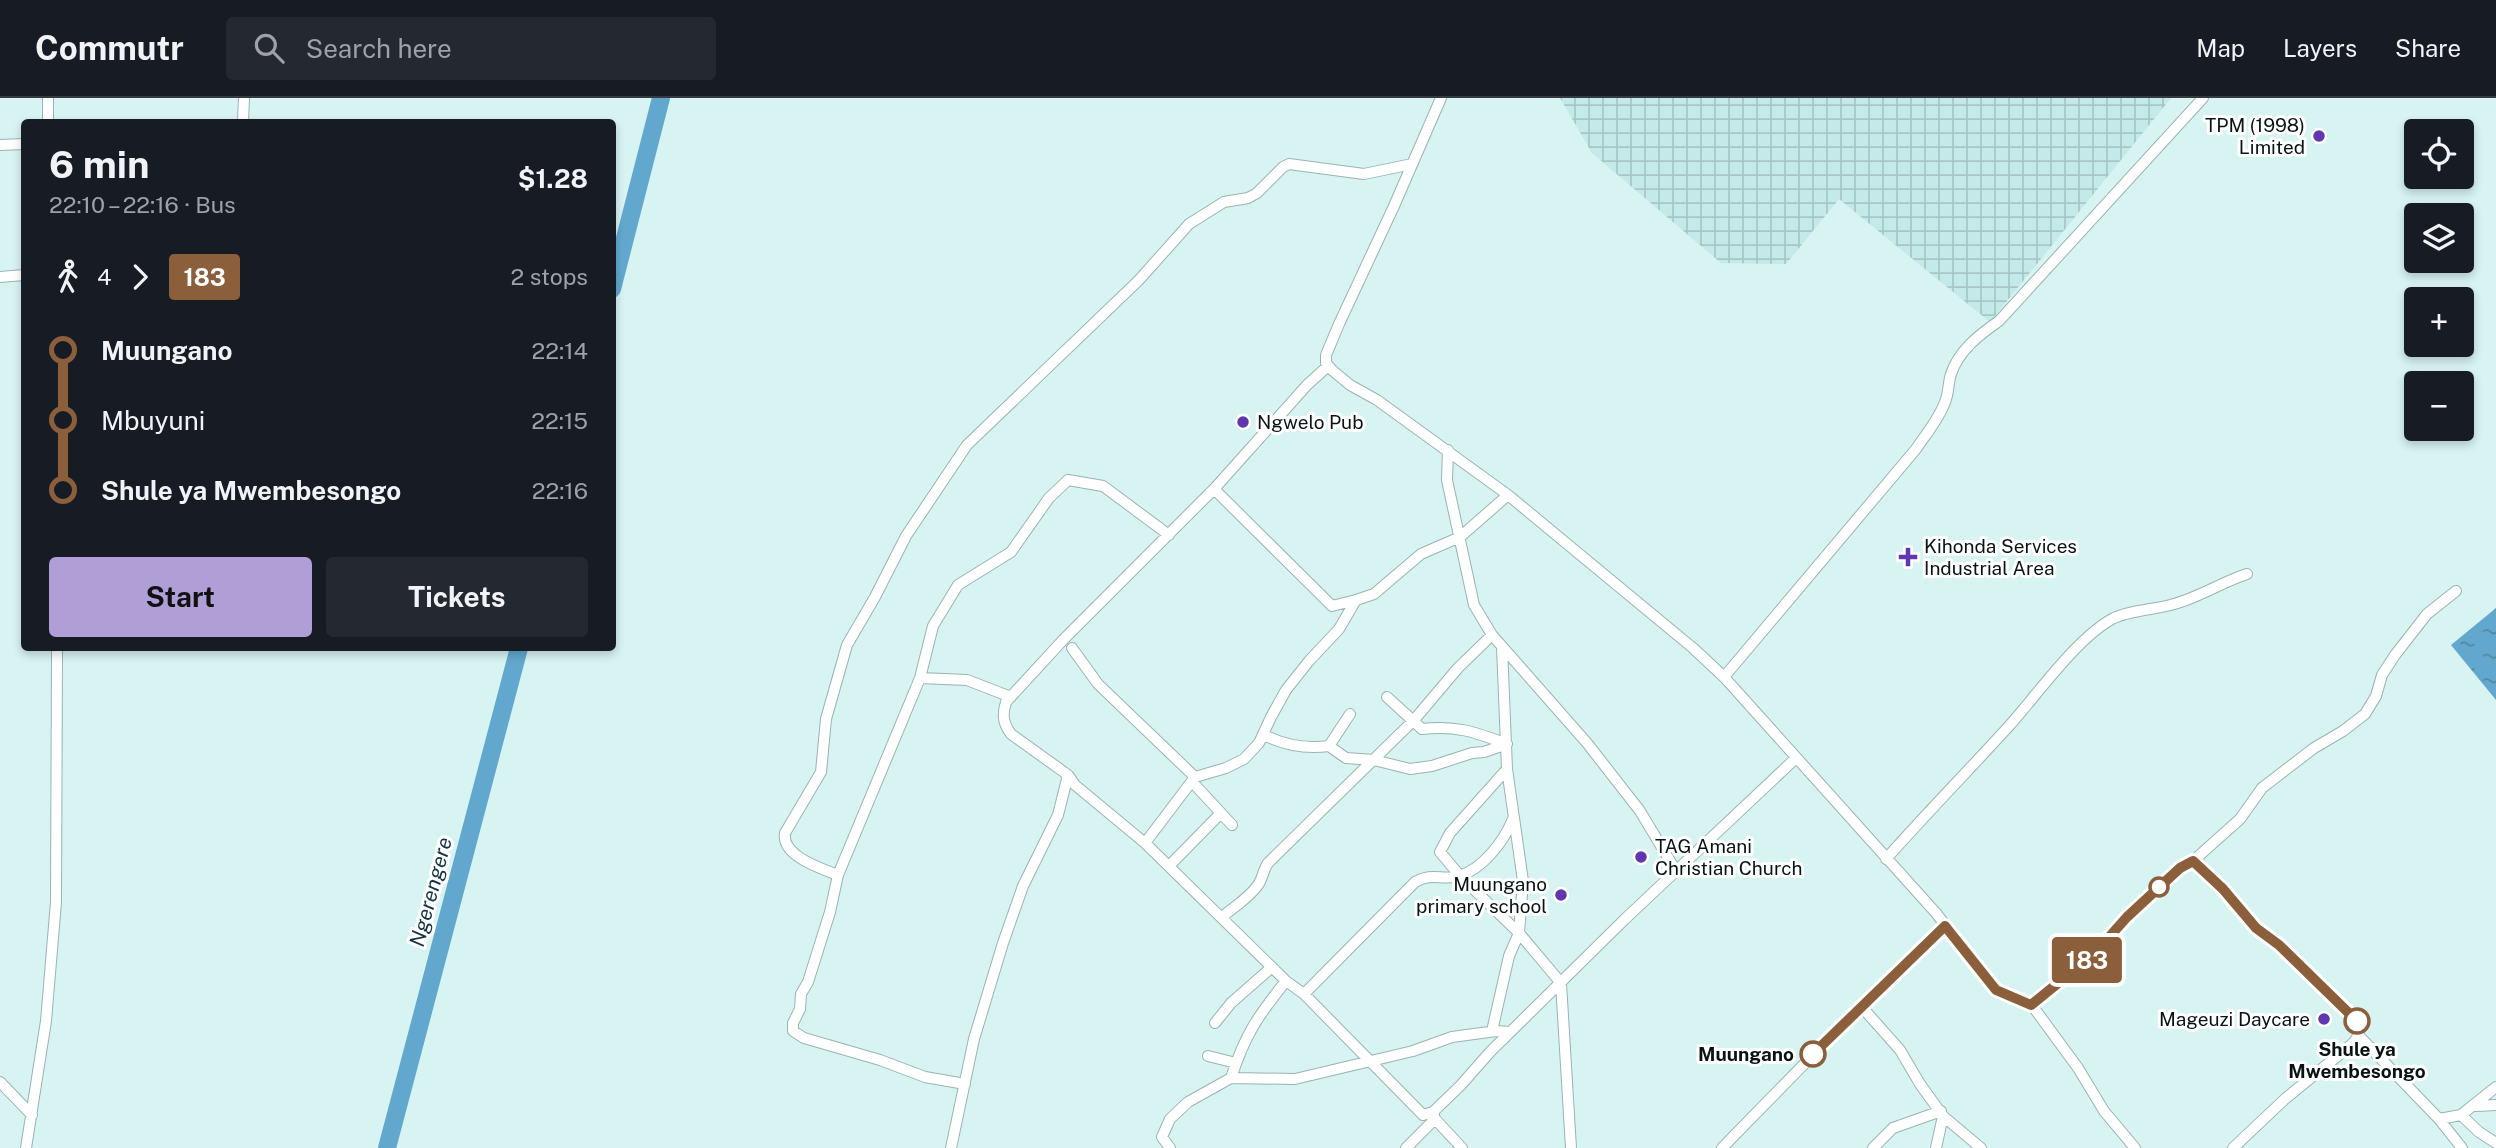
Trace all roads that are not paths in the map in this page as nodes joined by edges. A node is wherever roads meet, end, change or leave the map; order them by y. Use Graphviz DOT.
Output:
graph roads {
  1 [pos="48,98"];
  2 [pos="244,98"];
  3 [pos="1441,98"];
  4 [pos="2203,98"];
  5 [pos="48,119"];
  6 [pos="243,119"];
  7 [pos="21,144"];
  8 [pos="0,145"];
  9 [pos="1412,164"];
  10 [pos="21,275"];
  11 [pos="0,277"];
  12 [pos="1328,366"];
  13 [pos="1448,450"];
  14 [pos="1214,489"];
  15 [pos="1508,495"];
  16 [pos="1169,535"];
  17 [pos="1460,537"];
  18 [pos="2247,574"];
  19 [pos="2456,591"];
  20 [pos="1356,600"];
  21 [pos="1492,635"];
  22 [pos="1502,646"];
  23 [pos="1073,648"];
  24 [pos="57,651"];
  25 [pos="1724,677"];
  26 [pos="920,678"];
  27 [pos="1011,697"];
  28 [pos="1387,697"];
  29 [pos="1350,714"];
  30 [pos="1412,722"];
  31 [pos="1264,735"];
  32 [pos="1507,744"];
  33 [pos="1329,746"];
  34 [pos="1796,758"];
  35 [pos="1374,760"];
  36 [pos="1507,769"];
  37 [pos="1068,775"];
  38 [pos="1195,782"];
  39 [pos="1221,813"];
  40 [pos="1513,819"];
  41 [pos="1232,825"];
  42 [pos="1145,843"];
  43 [pos="1886,859"];
  44 [pos="2193,861"];
  45 [pos="1169,866"];
  46 [pos="1676,871"];
  47 [pos="838,875"];
  48 [pos="1460,876"];
  49 [pos="1222,917"];
  50 [pos="1945,926"];
  51 [pos="1519,933"];
  52 [pos="1272,967"];
  53 [pos="1286,981"];
  54 [pos="1562,983"];
  55 [pos="1304,994"];
  56 [pos="2031,1005"];
  57 [pos="1861,1006"];
  58 [pos="1215,1023"];
  59 [pos="1492,1031"];
  60 [pos="1510,1032"];
  61 [pos="2359,1036"];
  62 [pos="1208,1056"];
  63 [pos="1368,1060"];
  64 [pos="1236,1063"];
  65 [pos="1231,1078"];
  66 [pos="0,1082"];
  67 [pos="965,1084"];
  68 [pos="2496,1087"];
  69 [pos="2496,1105"];
  70 [pos="2474,1106"];
  71 [pos="1942,1114"];
  72 [pos="32,1115"];
  73 [pos="2461,1115"];
  74 [pos="1434,1116"];
  75 [pos="2439,1119"];
  76 [pos="1164,1133"];
  77 [pos="2496,1143"];
  78 [pos="26,1148"];
  79 [pos="951,1148"];
  80 [pos="1170,1148"];
  81 [pos="1178,1148"];
  82 [pos="1406,1148"];
  83 [pos="1462,1148"];
  84 [pos="1571,1148"];
  85 [pos="1722,1148"];
  86 [pos="1873,1148"];
  87 [pos="1936,1148"];
  88 [pos="1981,1148"];
  89 [pos="2135,1148"];
  90 [pos="2233,1148"];
  91 [pos="2462,1148"];
  1 -- 5 [label="street"];
  2 -- 6 [label="street"];
  3 -- 9 [label="street"];
  4 -- 25 [label="street"];
  7 -- 8 [label="street"];
  9 -- 12 [label="street"];
  9 -- 47 [label="street"];
  10 -- 11 [label="street"];
  12 -- 13 [label="street"];
  12 -- 14 [label="street"];
  13 -- 15 [label="street"];
  13 -- 17 [label="street"];
  14 -- 16 [label="street"];
  14 -- 20 [label="street"];
  15 -- 17 [label="street"];
  15 -- 25 [label="street"];
  16 -- 26 [label="street"];
  16 -- 27 [label="street"];
  17 -- 20 [label="street"];
  17 -- 21 [label="street"];
  18 -- 43 [label="street"];
  19 -- 44 [label="street"];
  20 -- 31 [label="street"];
  21 -- 22 [label="street"];
  21 -- 30 [label="street"];
  22 -- 32 [label="street"];
  22 -- 46 [label="street"];
  23 -- 38 [label="street"];
  24 -- 72 [label="street"];
  25 -- 34 [label="street"];
  26 -- 27 [label="street"];
  26 -- 47 [label="street"];
  27 -- 37 [label="street"];
  28 -- 30 [label="street"];
  29 -- 33 [label="street"];
  30 -- 32 [label="street"];
  30 -- 35 [label="street"];
  31 -- 33 [label="street"];
  31 -- 38 [label="street"];
  32 -- 35 [label="street"];
  32 -- 36 [label="street"];
  33 -- 35 [label="street"];
  34 -- 43 [label="street"];
  34 -- 46 [label="street"];
  35 -- 49 [label="street"];
  36 -- 40 [label="street"];
  36 -- 48 [label="street"];
  37 -- 42 [label="street"];
  37 -- 67 [label="street"];
  38 -- 39 [label="street"];
  38 -- 42 [label="street"];
  39 -- 41 [label="street"];
  39 -- 45 [label="street"];
  40 -- 48 [label="street"];
  40 -- 51 [label="street"];
  42 -- 45 [label="street"];
  43 -- 50 [label="street"];
  44 -- 56 [label="street"];
  44 -- 61 [label="street"];
  45 -- 49 [label="street"];
  46 -- 54 [label="street"];
  47 -- 67 [label="street"];
  48 -- 51 [label="street"];
  48 -- 55 [label="street"];
  49 -- 52 [label="street"];
  50 -- 56 [label="street"];
  50 -- 57 [label="street"];
  51 -- 54 [label="street"];
  51 -- 59 [label="street"];
  52 -- 53 [label="street"];
  52 -- 58 [label="street"];
  53 -- 55 [label="street"];
  53 -- 64 [label="street"];
  54 -- 60 [label="street"];
  54 -- 84 [label="street"];
  55 -- 63 [label="street"];
  56 -- 89 [label="street"];
  57 -- 71 [label="street"];
  57 -- 85 [label="street"];
  59 -- 60 [label="street"];
  59 -- 63 [label="street"];
  60 -- 74 [label="street"];
  61 -- 75 [label="street"];
  61 -- 90 [label="street"];
  62 -- 64 [label="street"];
  63 -- 65 [label="street"];
  63 -- 74 [label="street"];
  64 -- 65 [label="street"];
  65 -- 76 [label="street"];
  66 -- 72 [label="street"];
  67 -- 79 [label="street"];
  68 -- 70 [label="street"];
  69 -- 70 [label="street"];
  70 -- 73 [label="street"];
  71 -- 86 [label="street"];
  71 -- 87 [label="street"];
  71 -- 88 [label="street"];
  72 -- 78 [label="street"];
  73 -- 75 [label="street"];
  73 -- 77 [label="street"];
  74 -- 82 [label="street"];
  74 -- 83 [label="street"];
  75 -- 91 [label="street"];
  76 -- 80 [label="street"];
  76 -- 81 [label="street"];
}
